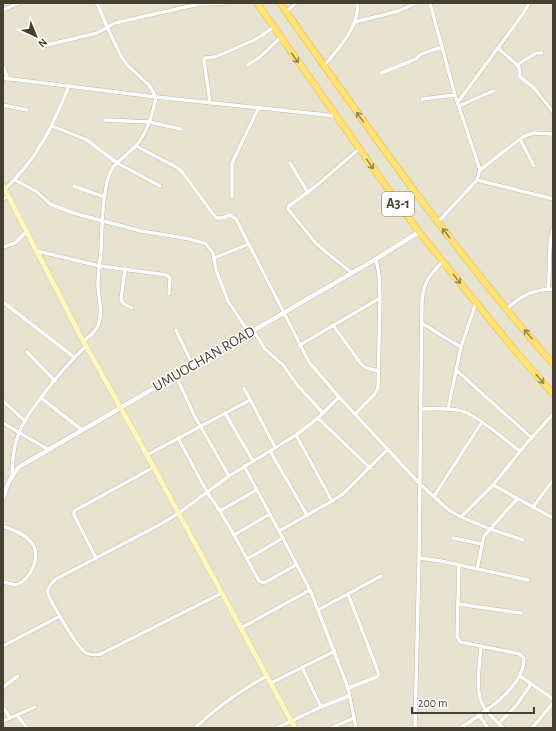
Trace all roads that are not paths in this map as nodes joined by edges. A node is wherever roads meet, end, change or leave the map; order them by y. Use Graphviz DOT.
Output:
graph roads {
  1 [pos="19,3"];
  2 [pos="97,3"];
  3 [pos="225,3"];
  4 [pos="256,3"];
  5 [pos="280,3"];
  6 [pos="296,3"];
  7 [pos="357,3"];
  8 [pos="416,3"];
  9 [pos="430,3"];
  10 [pos="529,3"];
  11 [pos="3,10"];
  12 [pos="286,12"];
  13 [pos="355,22"];
  14 [pos="107,27"];
  15 [pos="274,27"];
  16 [pos="281,37"];
  17 [pos="43,46"];
  18 [pos="442,47"];
  19 [pos="498,48"];
  20 [pos="542,53"];
  21 [pos="248,65"];
  22 [pos="517,65"];
  23 [pos="3,66"];
  24 [pos="324,66"];
  25 [pos="381,73"];
  26 [pos="3,78"];
  27 [pos="8,79"];
  28 [pos="69,86"];
  29 [pos="493,90"];
  30 [pos="455,95"];
  31 [pos="156,97"];
  32 [pos="422,99"];
  33 [pos="210,103"];
  34 [pos="458,104"];
  35 [pos="3,105"];
  36 [pos="259,108"];
  37 [pos="27,110"];
  38 [pos="553,112"];
  39 [pos="336,116"];
  40 [pos="105,120"];
  41 [pos="149,122"];
  42 [pos="52,126"];
  43 [pos="181,129"];
  44 [pos="553,134"];
  45 [pos="520,139"];
  46 [pos="136,146"];
  47 [pos="359,149"];
  48 [pos="117,163"];
  49 [pos="290,163"];
  50 [pos="534,166"];
  51 [pos="480,170"];
  52 [pos="15,180"];
  53 [pos="477,180"];
  54 [pos="74,186"];
  55 [pos="160,186"];
  56 [pos="4,188"];
  57 [pos="308,193"];
  58 [pos="8,196"];
  59 [pos="106,197"];
  60 [pos="232,197"];
  61 [pos="3,199"];
  62 [pos="553,199"];
  63 [pos="103,220"];
  64 [pos="438,222"];
  65 [pos="553,229"];
  66 [pos="27,231"];
  67 [pos="419,232"];
  68 [pos="249,244"];
  69 [pos="3,247"];
  70 [pos="37,251"];
  71 [pos="214,258"];
  72 [pos="376,259"];
  73 [pos="443,261"];
  74 [pos="100,266"];
  75 [pos="125,269"];
  76 [pos="352,273"];
  77 [pos="548,289"];
  78 [pos="553,289"];
  79 [pos="169,294"];
  80 [pos="380,298"];
  81 [pos="3,302"];
  82 [pos="476,303"];
  83 [pos="132,308"];
  84 [pos="507,309"];
  85 [pos="284,312"];
  86 [pos="422,323"];
  87 [pos="333,325"];
  88 [pos="176,330"];
  89 [pos="251,332"];
  90 [pos="83,341"];
  91 [pos="300,345"];
  92 [pos="86,346"];
  93 [pos="461,346"];
  94 [pos="27,352"];
  95 [pos="74,357"];
  96 [pos="550,357"];
  97 [pos="553,364"];
  98 [pos="193,366"];
  99 [pos="456,370"];
  100 [pos="379,371"];
  101 [pos="176,376"];
  102 [pos="55,381"];
  103 [pos="244,388"];
  104 [pos="553,394"];
  105 [pos="339,397"];
  106 [pos="41,398"];
  107 [pos="250,400"];
  108 [pos="3,401"];
  109 [pos="120,407"];
  110 [pos="421,408"];
  111 [pos="448,409"];
  112 [pos="225,412"];
  113 [pos="323,413"];
  114 [pos="355,414"];
  115 [pos="553,414"];
  116 [pos="318,418"];
  117 [pos="25,421"];
  118 [pos="482,422"];
  119 [pos="3,423"];
  120 [pos="200,426"];
  121 [pos="82,430"];
  122 [pos="20,432"];
  123 [pos="296,435"];
  124 [pos="178,438"];
  125 [pos="532,438"];
  126 [pos="275,447"];
  127 [pos="388,449"];
  128 [pos="49,450"];
  129 [pos="270,450"];
  130 [pos="520,451"];
  131 [pos="147,454"];
  132 [pos="253,461"];
  133 [pos="244,466"];
  134 [pos="154,467"];
  135 [pos="370,468"];
  136 [pos="12,474"];
  137 [pos="229,476"];
  138 [pos="553,480"];
  139 [pos="420,484"];
  140 [pos="493,485"];
  141 [pos="256,490"];
  142 [pos="207,492"];
  143 [pos="434,496"];
  144 [pos="3,498"];
  145 [pos="517,499"];
  146 [pos="332,501"];
  147 [pos="533,507"];
  148 [pos="220,511"];
  149 [pos="179,513"];
  150 [pos="270,514"];
  151 [pos="307,515"];
  152 [pos="461,517"];
  153 [pos="553,518"];
  154 [pos="3,526"];
  155 [pos="490,529"];
  156 [pos="279,531"];
  157 [pos="234,535"];
  158 [pos="283,538"];
  159 [pos="453,538"];
  160 [pos="523,540"];
  161 [pos="482,544"];
  162 [pos="96,558"];
  163 [pos="419,558"];
  164 [pos="247,559"];
  165 [pos="296,565"];
  166 [pos="459,565"];
  167 [pos="477,569"];
  168 [pos="381,576"];
  169 [pos="528,580"];
  170 [pos="3,582"];
  171 [pos="310,590"];
  172 [pos="222,593"];
  173 [pos="348,594"];
  174 [pos="458,604"];
  175 [pos="318,610"];
  176 [pos="521,613"];
  177 [pos="60,616"];
  178 [pos="241,628"];
  179 [pos="3,646"];
  180 [pos="481,646"];
  181 [pos="335,651"];
  182 [pos="302,667"];
  183 [pos="18,676"];
  184 [pos="267,676"];
  185 [pos="520,676"];
  186 [pos="271,683"];
  187 [pos="531,684"];
  188 [pos="3,687"];
  189 [pos="348,688"];
  190 [pos="349,696"];
  191 [pos="553,699"];
  192 [pos="553,703"];
  193 [pos="35,707"];
  194 [pos="320,707"];
  195 [pos="3,708"];
  196 [pos="487,710"];
  197 [pos="17,715"];
  198 [pos="479,715"];
  199 [pos="10,718"];
  200 [pos="354,718"];
  201 [pos="3,721"];
  202 [pos="291,721"];
  203 [pos="499,723"];
  204 [pos="27,728"];
  205 [pos="195,728"];
  206 [pos="276,728"];
  207 [pos="295,728"];
  208 [pos="331,728"];
  209 [pos="356,728"];
  210 [pos="415,728"];
  211 [pos="460,728"];
  212 [pos="488,728"];
  213 [pos="503,728"];
  214 [pos="532,728"];
  1 -- 11 [label="street"];
  2 -- 14 [label="street"];
  3 -- 14 [label="street"];
  4 -- 15 [label="highway, A3-1"];
  5 -- 12 [label="highway, A3-1"];
  6 -- 12 [label="street"];
  7 -- 13 [label="street"];
  8 -- 13 [label="street"];
  9 -- 18 [label="street"];
  10 -- 19 [label="street"];
  12 -- 24 [label="highway, A3-1"];
  13 -- 24 [label="street"];
  14 -- 17 [label="street"];
  14 -- 31 [label="street"];
  15 -- 16 [label="highway, A3-1"];
  15 -- 33 [label="street"];
  16 -- 21 [label="street"];
  16 -- 39 [label="highway, A3-1, one-way"];
  18 -- 25 [label="street"];
  18 -- 30 [label="street"];
  19 -- 22 [label="street"];
  19 -- 34 [label="street"];
  20 -- 22 [label="street"];
  22 -- 38 [label="street"];
  23 -- 27 [label="street"];
  64 -- 24 [label="highway, A3-1, one-way"];
  26 -- 27 [label="street"];
  27 -- 28 [label="street"];
  28 -- 31 [label="street"];
  28 -- 42 [label="street"];
  29 -- 34 [label="street"];
  30 -- 32 [label="street"];
  30 -- 34 [label="street"];
  31 -- 33 [label="street"];
  31 -- 41 [label="street"];
  33 -- 36 [label="street"];
  34 -- 51 [label="street"];
  35 -- 37 [label="street"];
  36 -- 39 [label="street"];
  36 -- 60 [label="street"];
  39 -- 47 [label="highway, A3-1"];
  40 -- 41 [label="street"];
  41 -- 43 [label="street"];
  41 -- 46 [label="street"];
  42 -- 48 [label="street"];
  42 -- 52 [label="street"];
  44 -- 45 [label="street"];
  45 -- 50 [label="street"];
  45 -- 51 [label="street"];
  46 -- 48 [label="street"];
  46 -- 68 [label="street"];
  47 -- 57 [label="street"];
  47 -- 67 [label="highway, A3-1, one-way"];
  48 -- 55 [label="street"];
  48 -- 59 [label="street"];
  49 -- 57 [label="street"];
  51 -- 53 [label="street"];
  52 -- 56 [label="street"];
  52 -- 63 [label="street"];
  53 -- 62 [label="street"];
  53 -- 64 [label="street"];
  54 -- 59 [label="street"];
  56 -- 58 [label="main road"];
  57 -- 76 [label="street"];
  58 -- 61 [label="street"];
  58 -- 66 [label="main road"];
  59 -- 63 [label="street"];
  63 -- 71 [label="street"];
  63 -- 74 [label="street"];
  84 -- 64 [label="highway, A3-1, one-way"];
  65 -- 77 [label="street"];
  66 -- 69 [label="street"];
  66 -- 70 [label="main road"];
  67 -- 72 [label="street, UMUOCHAN ROAD"];
  67 -- 73 [label="highway, A3-1"];
  68 -- 71 [label="street"];
  68 -- 85 [label="street"];
  70 -- 74 [label="street"];
  70 -- 90 [label="main road"];
  71 -- 89 [label="street"];
  72 -- 76 [label="street, UMUOCHAN ROAD"];
  72 -- 80 [label="street"];
  73 -- 82 [label="highway, A3-1, one-way"];
  73 -- 86 [label="street"];
  74 -- 75 [label="street"];
  74 -- 90 [label="street"];
  75 -- 79 [label="street"];
  75 -- 83 [label="street"];
  76 -- 85 [label="street, UMUOCHAN ROAD"];
  77 -- 78 [label="street"];
  77 -- 84 [label="street"];
  80 -- 87 [label="street"];
  80 -- 100 [label="street"];
  81 -- 95 [label="street"];
  82 -- 93 [label="street"];
  82 -- 104 [label="highway, A3-1, one-way"];
  96 -- 84 [label="highway, A3-1, one-way"];
  85 -- 89 [label="street, UMUOCHAN ROAD"];
  85 -- 91 [label="street"];
  86 -- 93 [label="street"];
  86 -- 110 [label="street"];
  87 -- 91 [label="street"];
  87 -- 100 [label="street"];
  88 -- 98 [label="street"];
  89 -- 98 [label="street, UMUOCHAN ROAD"];
  89 -- 113 [label="street"];
  90 -- 92 [label="main road"];
  91 -- 105 [label="street"];
  92 -- 95 [label="street"];
  92 -- 109 [label="main road"];
  93 -- 99 [label="street"];
  94 -- 102 [label="street"];
  95 -- 102 [label="street"];
  96 -- 97 [label="highway, A3-1"];
  98 -- 101 [label="street, UMUOCHAN ROAD"];
  99 -- 111 [label="street"];
  99 -- 125 [label="street"];
  100 -- 114 [label="street"];
  101 -- 109 [label="street, UMUOCHAN ROAD"];
  101 -- 120 [label="street"];
  102 -- 106 [label="street"];
  103 -- 107 [label="street"];
  105 -- 113 [label="street"];
  105 -- 114 [label="street"];
  106 -- 117 [label="street"];
  106 -- 121 [label="street"];
  107 -- 112 [label="street"];
  107 -- 126 [label="street"];
  108 -- 117 [label="street"];
  109 -- 121 [label="street, UMUOCHAN ROAD"];
  109 -- 131 [label="main road"];
  110 -- 111 [label="street"];
  110 -- 139 [label="street"];
  111 -- 118 [label="street"];
  112 -- 120 [label="street"];
  112 -- 132 [label="street"];
  113 -- 116 [label="street"];
  114 -- 127 [label="street"];
  115 -- 125 [label="street"];
  116 -- 123 [label="street"];
  116 -- 135 [label="street"];
  117 -- 122 [label="street"];
  118 -- 130 [label="street"];
  118 -- 143 [label="street"];
  119 -- 122 [label="street"];
  120 -- 124 [label="street"];
  120 -- 137 [label="street"];
  121 -- 128 [label="street, UMUOCHAN ROAD"];
  122 -- 128 [label="street"];
  122 -- 136 [label="street"];
  123 -- 126 [label="street"];
  123 -- 146 [label="street"];
  124 -- 131 [label="street"];
  124 -- 142 [label="street"];
  125 -- 130 [label="street"];
  126 -- 129 [label="street"];
  127 -- 135 [label="street"];
  127 -- 139 [label="street"];
  128 -- 136 [label="street, UMUOCHAN ROAD"];
  129 -- 132 [label="street"];
  129 -- 151 [label="street"];
  130 -- 140 [label="street"];
  131 -- 134 [label="main road"];
  132 -- 133 [label="street"];
  133 -- 137 [label="street"];
  133 -- 141 [label="street"];
  134 -- 149 [label="main road"];
  134 -- 162 [label="street"];
  135 -- 146 [label="street"];
  136 -- 144 [label="street"];
  137 -- 142 [label="street"];
  138 -- 147 [label="street"];
  139 -- 143 [label="street"];
  139 -- 163 [label="street"];
  140 -- 145 [label="street"];
  140 -- 152 [label="street"];
  141 -- 148 [label="street"];
  141 -- 150 [label="street"];
  142 -- 148 [label="street"];
  142 -- 149 [label="street"];
  143 -- 152 [label="street"];
  145 -- 147 [label="street"];
  145 -- 155 [label="street"];
  146 -- 151 [label="street"];
  147 -- 153 [label="street"];
  148 -- 157 [label="street"];
  149 -- 162 [label="street"];
  149 -- 172 [label="main road"];
  150 -- 156 [label="street"];
  150 -- 157 [label="street"];
  151 -- 156 [label="street"];
  152 -- 155 [label="street"];
  154 -- 170 [label="street"];
  155 -- 160 [label="street"];
  155 -- 161 [label="street"];
  156 -- 158 [label="street"];
  157 -- 164 [label="street"];
  158 -- 164 [label="street"];
  158 -- 165 [label="street"];
  159 -- 161 [label="street"];
  161 -- 167 [label="street"];
  162 -- 177 [label="street"];
  163 -- 166 [label="street"];
  163 -- 210 [label="street"];
  164 -- 165 [label="street"];
  165 -- 171 [label="street"];
  166 -- 167 [label="street"];
  166 -- 174 [label="street"];
  167 -- 169 [label="street"];
  168 -- 173 [label="street"];
  171 -- 175 [label="street"];
  171 -- 178 [label="street"];
  172 -- 177 [label="street"];
  172 -- 178 [label="main road"];
  173 -- 175 [label="street"];
  173 -- 189 [label="street"];
  174 -- 176 [label="street"];
  174 -- 180 [label="street"];
  175 -- 181 [label="street"];
  177 -- 179 [label="street"];
  178 -- 184 [label="main road"];
  180 -- 185 [label="street"];
  180 -- 196 [label="street"];
  181 -- 182 [label="street"];
  181 -- 189 [label="street"];
  182 -- 186 [label="street"];
  182 -- 194 [label="street"];
  183 -- 188 [label="street"];
  184 -- 186 [label="main road"];
  184 -- 205 [label="street"];
  185 -- 187 [label="street"];
  185 -- 196 [label="street"];
  186 -- 202 [label="main road"];
  187 -- 191 [label="street"];
  187 -- 203 [label="street"];
  189 -- 190 [label="street"];
  190 -- 194 [label="street"];
  190 -- 200 [label="street"];
  192 -- 214 [label="street"];
  193 -- 197 [label="street"];
  194 -- 202 [label="street"];
  195 -- 199 [label="street"];
  196 -- 198 [label="street"];
  196 -- 203 [label="street"];
  197 -- 199 [label="street"];
  197 -- 204 [label="street"];
  198 -- 211 [label="street"];
  198 -- 212 [label="street"];
  199 -- 201 [label="street"];
  200 -- 208 [label="street"];
  200 -- 209 [label="street"];
  202 -- 206 [label="street"];
  202 -- 207 [label="main road"];
  203 -- 213 [label="street"];
}
